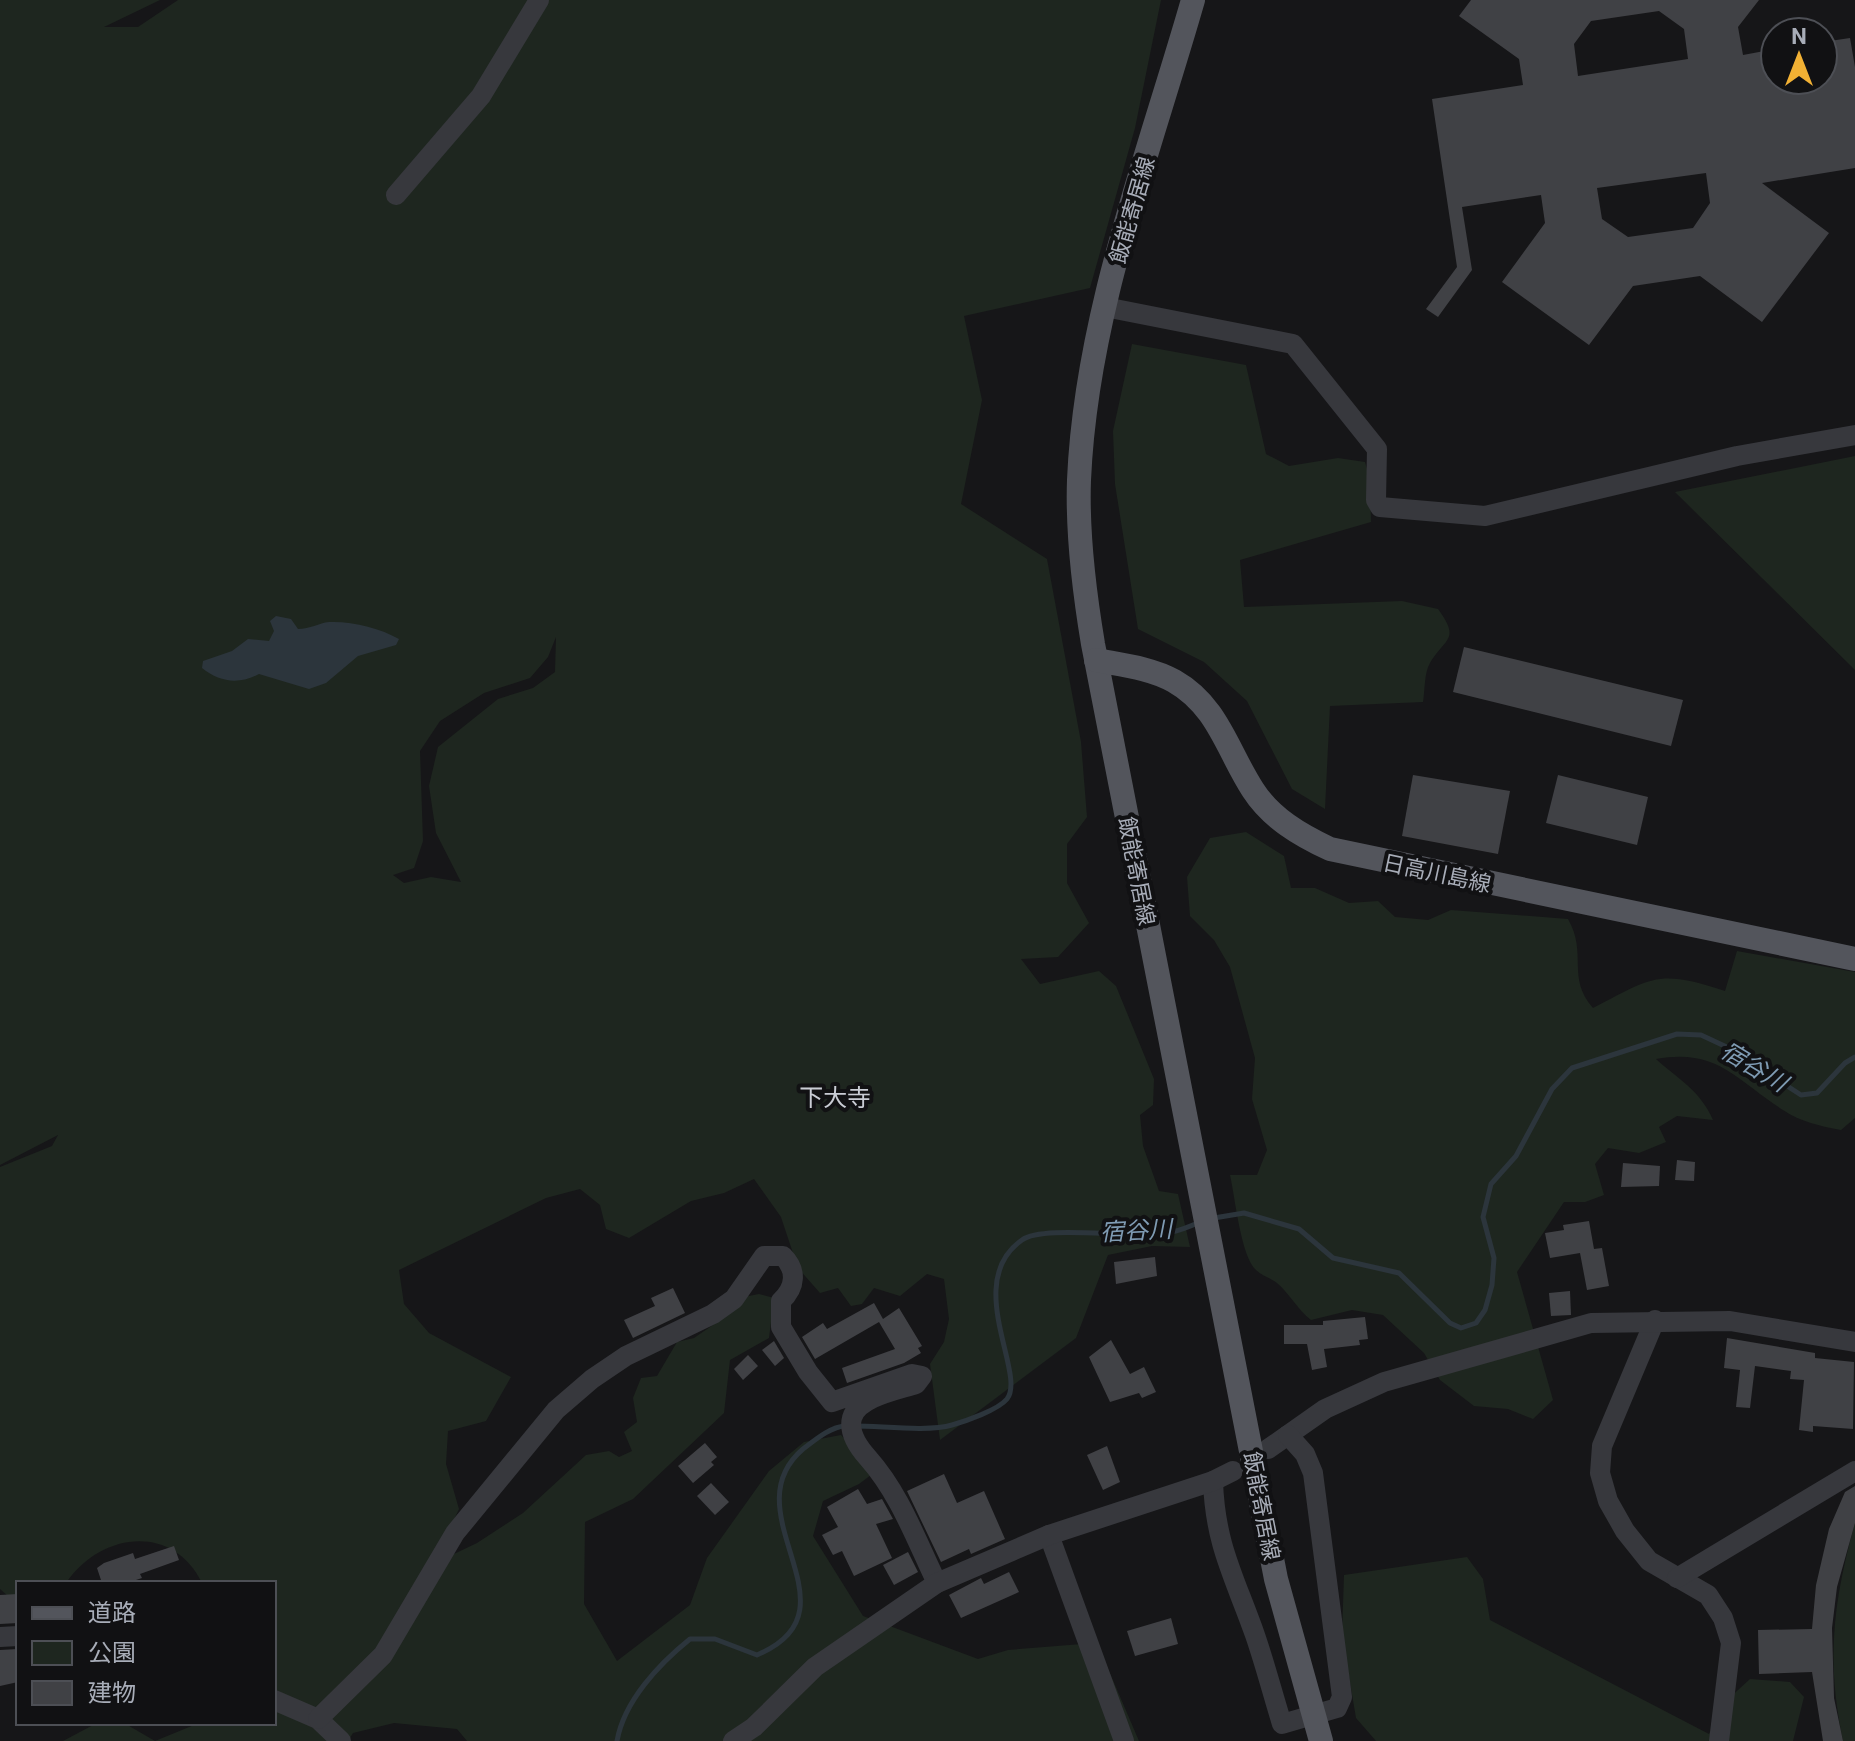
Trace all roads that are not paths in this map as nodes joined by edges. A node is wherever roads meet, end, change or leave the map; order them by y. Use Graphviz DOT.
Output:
graph roads {
  1 [pos="539,0"];
  2 [pos="1193,0"];
  3 [pos="396,195"];
  4 [pos="1105,307"];
  5 [pos="1855,435"];
  6 [pos="1096,660"];
  7 [pos="1855,959"];
  8 [pos="1655,1320"];
  9 [pos="1855,1342"];
  10 [pos="1288,1435"];
  11 [pos="1268,1449"];
  12 [pos="1233,1471"];
  13 [pos="1855,1471"];
  14 [pos="1213,1481"];
  15 [pos="1049,1535"];
  16 [pos="1677,1578"];
  17 [pos="937,1583"];
  18 [pos="276,1701"];
  19 [pos="1313,1718"];
  20 [pos="318,1719"];
  21 [pos="1284,1733"];
  22 [pos="341,1741"];
  23 [pos="733,1741"];
  24 [pos="1124,1741"];
  25 [pos="1321,1741"];
  26 [pos="1719,1741"];
  1 -- 3 [label="street"];
  2 -- 4 [label="main road, 飯能寄居線"];
  4 -- 5 [label="street"];
  4 -- 6 [label="main road, 飯能寄居線"];
  6 -- 7 [label="main road, 日高川島線"];
  6 -- 19 [label="main road, 飯能寄居線"];
  8 -- 9 [label="street"];
  8 -- 10 [label="street"];
  8 -- 16 [label="street"];
  10 -- 11 [label="street"];
  10 -- 19 [label="street"];
  12 -- 14 [label="street"];
  13 -- 16 [label="street"];
  14 -- 15 [label="street"];
  14 -- 21 [label="street"];
  15 -- 17 [label="street"];
  15 -- 24 [label="street"];
  16 -- 26 [label="street"];
  17 -- 20 [label="street"];
  17 -- 23 [label="street"];
  18 -- 20 [label="street"];
  19 -- 21 [label="street"];
  19 -- 25 [label="main road, 飯能寄居線"];
  20 -- 22 [label="street"];
}
